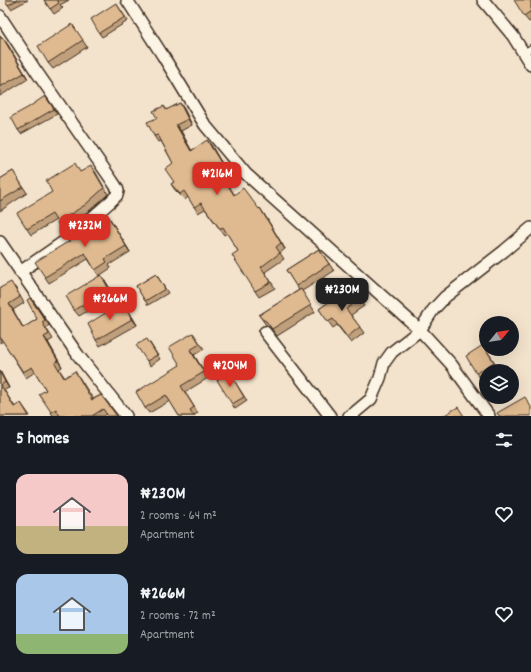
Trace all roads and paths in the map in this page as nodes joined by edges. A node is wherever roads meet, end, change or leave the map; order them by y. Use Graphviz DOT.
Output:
graph roads {
  1 [pos="127,0"];
  2 [pos="483,0"];
  3 [pos="0,16"];
  4 [pos="527,51"];
  5 [pos="531,65"];
  6 [pos="531,228"];
  7 [pos="0,242"];
  8 [pos="20,272"];
  9 [pos="420,330"];
  10 [pos="265,332"];
  11 [pos="126,416"];
  12 [pos="330,416"];
  13 [pos="349,416"];
  14 [pos="489,416"];
  1 -- 9 [label="street"];
  2 -- 4 [label="street"];
  3 -- 8 [label="street"];
  4 -- 5 [label="street"];
  6 -- 9 [label="street"];
  7 -- 8 [label="street"];
  8 -- 11 [label="street"];
  9 -- 13 [label="street"];
  9 -- 14 [label="street"];
  10 -- 12 [label="street"];
}
